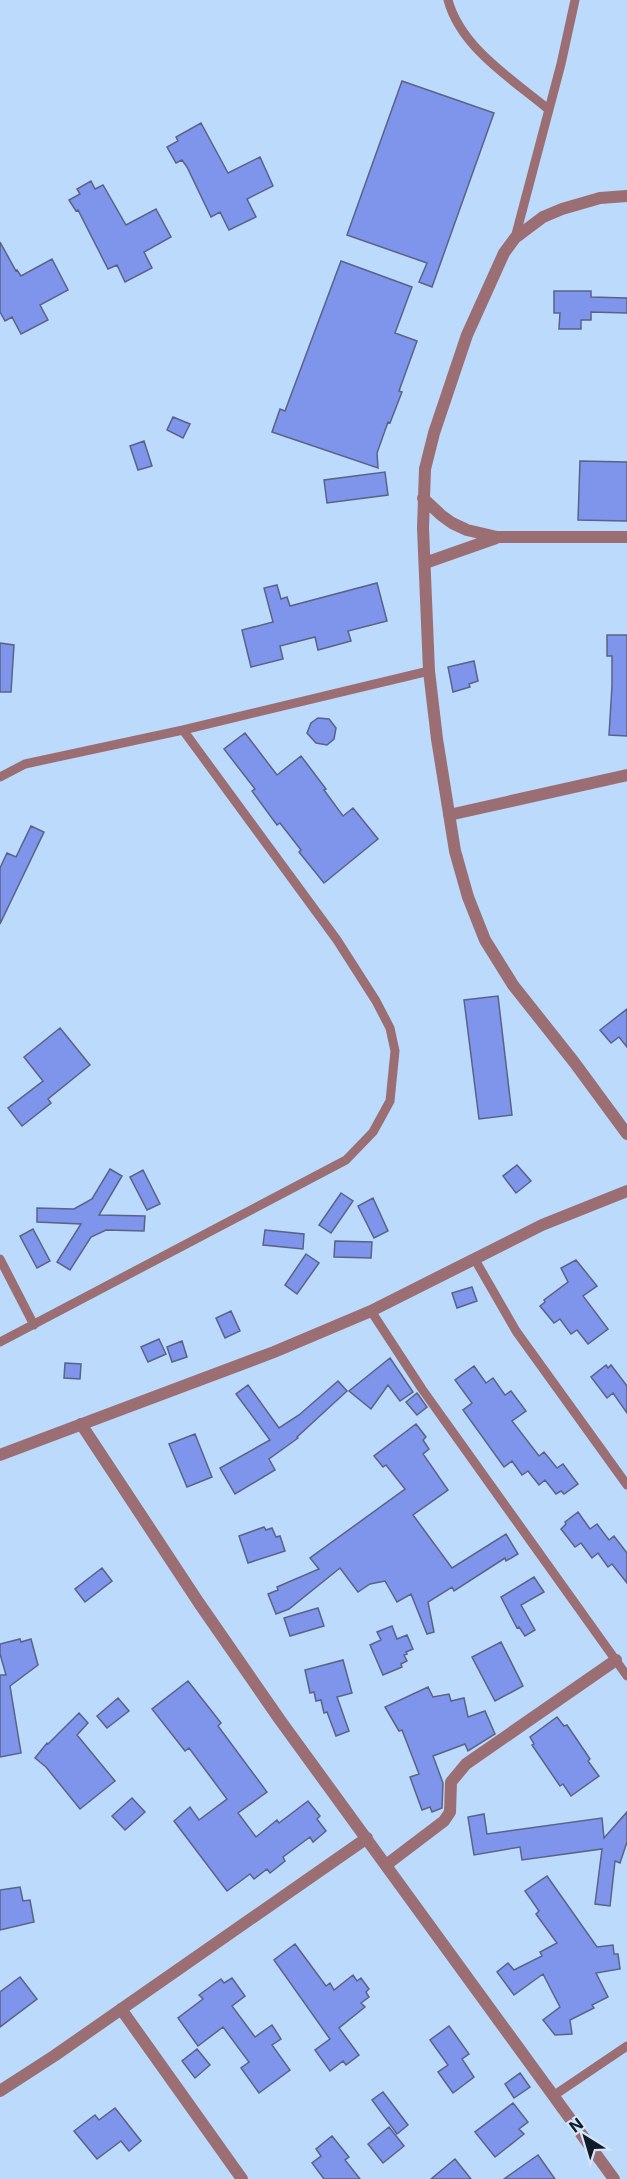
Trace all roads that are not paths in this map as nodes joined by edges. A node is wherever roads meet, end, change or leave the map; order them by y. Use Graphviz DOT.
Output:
graph roads {
  1 [pos="448,0"];
  2 [pos="574,0"];
  3 [pos="548,109"];
  4 [pos="627,196"];
  5 [pos="515,238"];
  6 [pos="423,498"];
  7 [pos="497,537"];
  8 [pos="627,537"];
  9 [pos="425,563"];
  10 [pos="429,671"];
  11 [pos="183,730"];
  12 [pos="627,775"];
  13 [pos="0,777"];
  14 [pos="449,815"];
  15 [pos="627,1134"];
  16 [pos="627,1191"];
  17 [pos="474,1258"];
  18 [pos="0,1259"];
  19 [pos="371,1311"];
  20 [pos="34,1325"];
  21 [pos="0,1342"];
  22 [pos="81,1424"];
  23 [pos="0,1455"];
  24 [pos="627,1485"];
  25 [pos="615,1660"];
  26 [pos="627,1676"];
  27 [pos="368,1838"];
  28 [pos="387,1865"];
  29 [pos="121,2008"];
  30 [pos="627,2046"];
  31 [pos="0,2091"];
  32 [pos="553,2096"];
  33 [pos="242,2179"];
  34 [pos="614,2179"];
  1 -- 3 [label="lane"];
  2 -- 3 [label="lane"];
  3 -- 5 [label="lane"];
  4 -- 5 [label="street"];
  5 -- 6 [label="street"];
  6 -- 7 [label="street"];
  6 -- 9 [label="street"];
  7 -- 8 [label="street"];
  7 -- 9 [label="street"];
  9 -- 10 [label="street"];
  10 -- 11 [label="lane"];
  10 -- 14 [label="street"];
  11 -- 13 [label="lane"];
  11 -- 20 [label="lane"];
  12 -- 14 [label="street"];
  14 -- 15 [label="street"];
  16 -- 17 [label="street"];
  17 -- 19 [label="street"];
  17 -- 24 [label="lane"];
  18 -- 20 [label="lane"];
  19 -- 22 [label="street"];
  19 -- 25 [label="lane"];
  20 -- 21 [label="lane"];
  22 -- 23 [label="street"];
  22 -- 27 [label="street"];
  25 -- 26 [label="lane"];
  25 -- 28 [label="street"];
  27 -- 28 [label="street"];
  27 -- 29 [label="street"];
  28 -- 32 [label="street"];
  29 -- 31 [label="street"];
  29 -- 33 [label="street"];
  30 -- 32 [label="lane"];
  32 -- 34 [label="street"];
}
